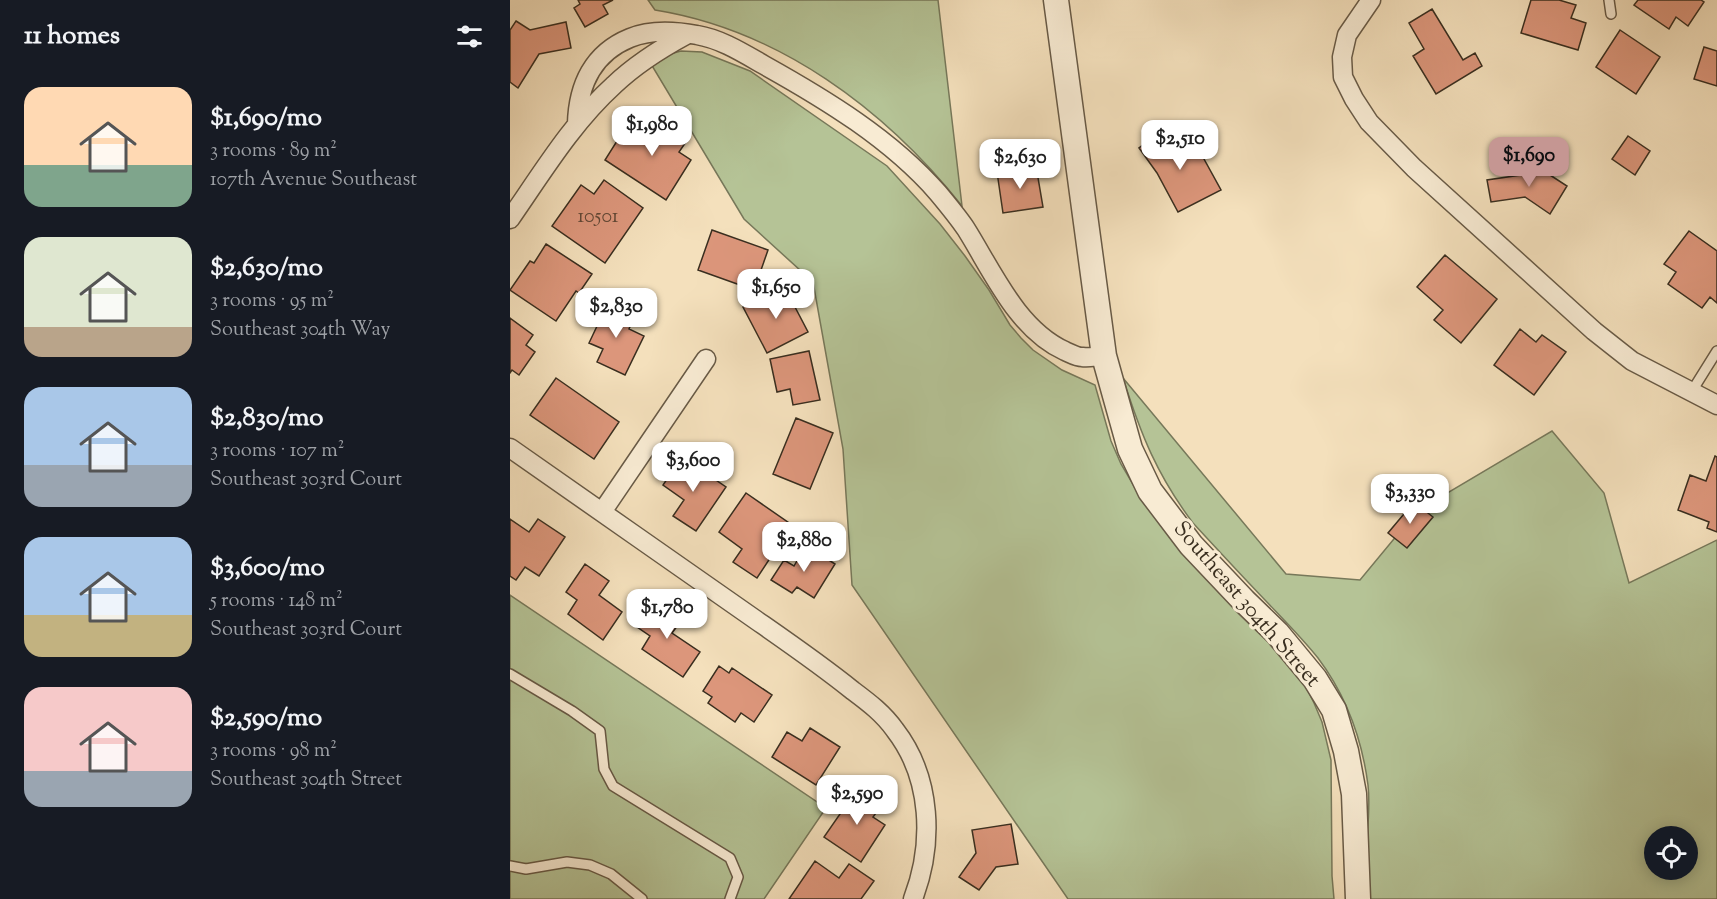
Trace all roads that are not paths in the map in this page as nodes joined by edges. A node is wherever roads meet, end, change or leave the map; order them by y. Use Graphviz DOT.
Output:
graph roads {
  1 [pos="1056,0"];
  2 [pos="1371,0"];
  3 [pos="1609,0"];
  4 [pos="1611,14"];
  5 [pos="686,35"];
  6 [pos="577,124"];
  7 [pos="510,219"];
  8 [pos="1717,351"];
  9 [pos="1104,356"];
  10 [pos="706,359"];
  11 [pos="1692,391"];
  12 [pos="1717,405"];
  13 [pos="510,448"];
  14 [pos="602,512"];
  15 [pos="510,674"];
  16 [pos="510,866"];
  17 [pos="642,899"];
  18 [pos="730,899"];
  19 [pos="914,899"];
  20 [pos="1358,899"];
  1 -- 9 [label="street, Southeast 304th Street"];
  2 -- 11 [label="street"];
  3 -- 4 [label="lane"];
  5 -- 6 [label="street"];
  5 -- 6 [label="street"];
  5 -- 9 [label="street"];
  6 -- 7 [label="street"];
  8 -- 11 [label="lane"];
  9 -- 20 [label="street, Southeast 304th Street"];
  10 -- 14 [label="street"];
  11 -- 12 [label="street"];
  13 -- 14 [label="street"];
  14 -- 19 [label="street"];
  15 -- 18 [label="lane"];
  16 -- 17 [label="lane"];
}
